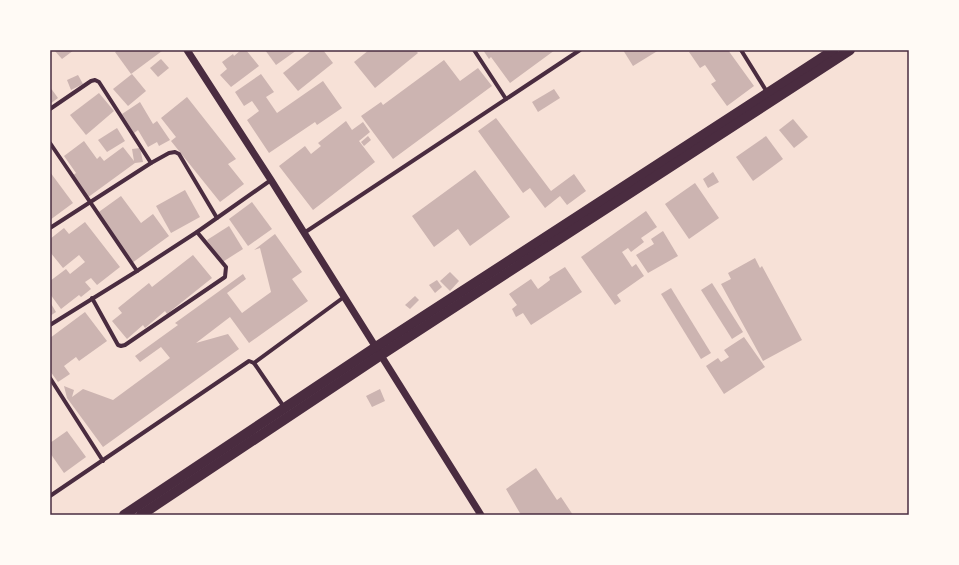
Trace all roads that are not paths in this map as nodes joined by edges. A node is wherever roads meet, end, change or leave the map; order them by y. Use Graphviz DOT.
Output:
graph roads {
  1 [pos="187,50"];
  2 [pos="474,50"];
  3 [pos="580,50"];
  4 [pos="740,50"];
  5 [pos="834,50"];
  6 [pos="850,50"];
  7 [pos="768,93"];
  8 [pos="506,99"];
  9 [pos="50,109"];
  10 [pos="50,143"];
  11 [pos="151,163"];
  12 [pos="271,180"];
  13 [pos="90,203"];
  14 [pos="217,218"];
  15 [pos="50,228"];
  16 [pos="197,232"];
  17 [pos="304,233"];
  18 [pos="137,271"];
  19 [pos="344,297"];
  20 [pos="92,298"];
  21 [pos="50,325"];
  22 [pos="378,351"];
  23 [pos="254,363"];
  24 [pos="50,378"];
  25 [pos="288,411"];
  26 [pos="103,461"];
  27 [pos="50,496"];
  28 [pos="124,515"];
  29 [pos="141,515"];
  30 [pos="481,515"];
  1 -- 12 [label="street"];
  2 -- 8 [label="street"];
  3 -- 8 [label="street"];
  4 -- 7 [label="street"];
  5 -- 7 [label="main road"];
  6 -- 22 [label="main road"];
  7 -- 22 [label="main road"];
  8 -- 17 [label="street"];
  9 -- 11 [label="street"];
  10 -- 13 [label="street"];
  11 -- 13 [label="street"];
  11 -- 14 [label="street"];
  12 -- 14 [label="street"];
  12 -- 17 [label="street"];
  13 -- 15 [label="street"];
  13 -- 18 [label="street"];
  14 -- 16 [label="street"];
  16 -- 18 [label="street"];
  16 -- 20 [label="street"];
  17 -- 19 [label="street"];
  18 -- 20 [label="street"];
  19 -- 22 [label="street"];
  19 -- 23 [label="street"];
  20 -- 21 [label="street"];
  22 -- 25 [label="main road"];
  22 -- 30 [label="street"];
  23 -- 25 [label="street"];
  23 -- 26 [label="street"];
  24 -- 26 [label="street"];
  25 -- 28 [label="main road"];
  25 -- 29 [label="main road"];
  26 -- 27 [label="street"];
}
